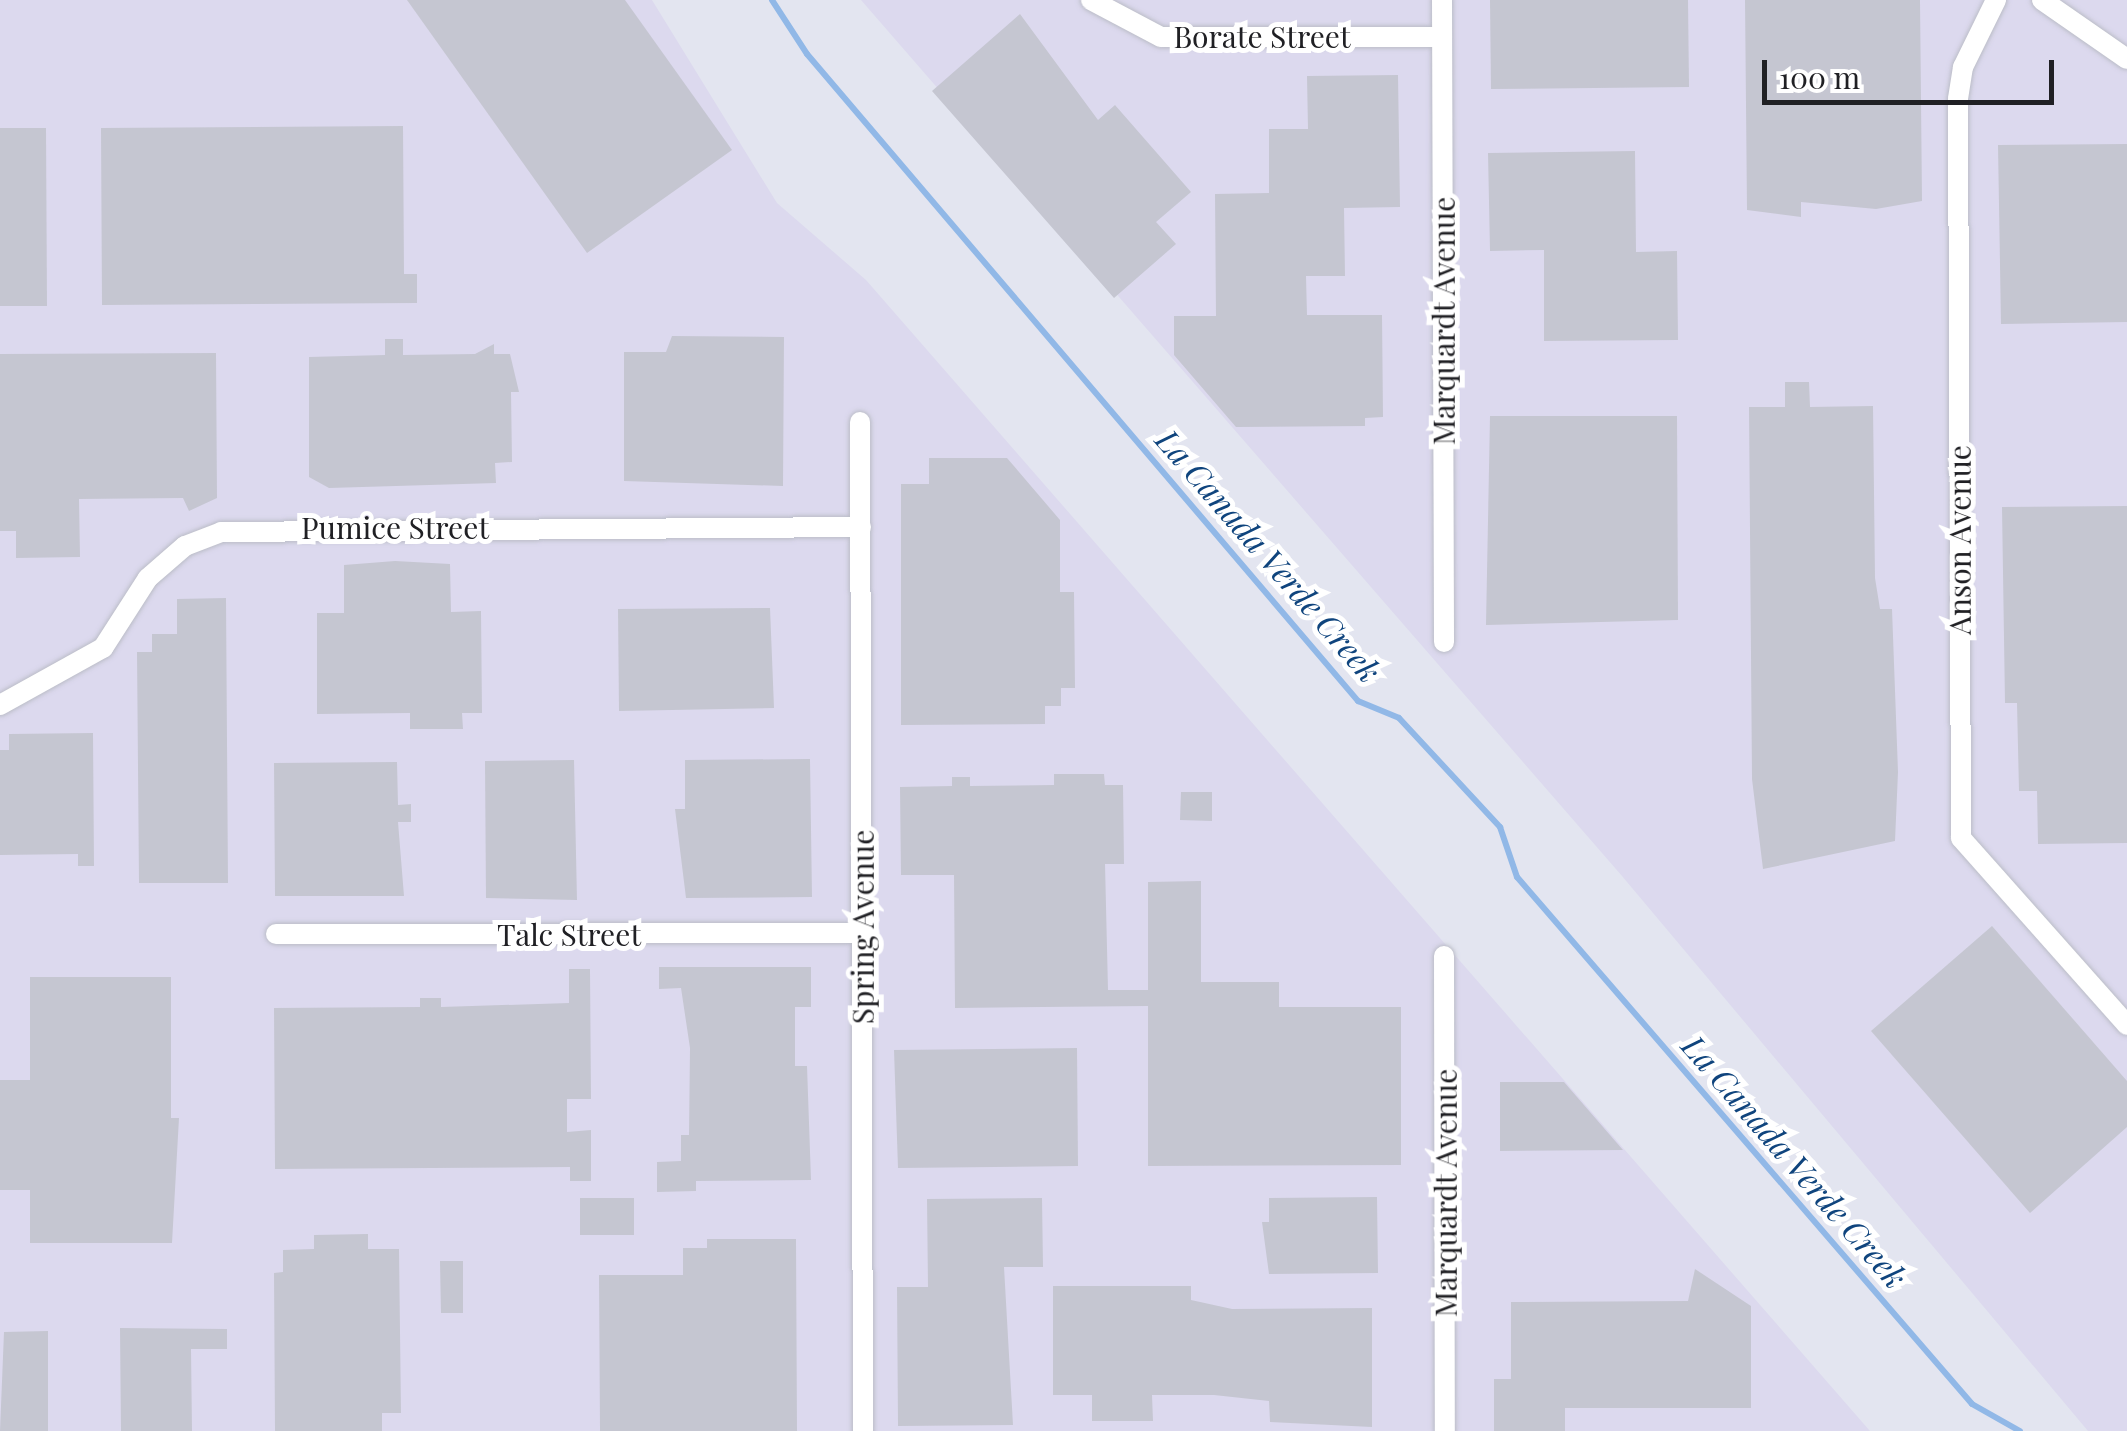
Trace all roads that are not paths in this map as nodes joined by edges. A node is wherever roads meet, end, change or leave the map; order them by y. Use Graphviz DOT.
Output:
graph roads {
  1 [pos="1091,0"];
  2 [pos="1442,0"];
  3 [pos="1996,0"];
  4 [pos="2042,0"];
  5 [pos="1442,36"];
  6 [pos="2127,59"];
  7 [pos="860,422"];
  8 [pos="861,527"];
  9 [pos="1444,642"];
  10 [pos="0,705"];
  11 [pos="862,933"];
  12 [pos="276,934"];
  13 [pos="1444,956"];
  14 [pos="2127,1025"];
  15 [pos="863,1431"];
  16 [pos="1445,1431"];
  1 -- 5 [label="street, Borate Street"];
  2 -- 5 [label="street, Marquardt Avenue"];
  3 -- 14 [label="street, Anson Avenue"];
  4 -- 6 [label="street"];
  5 -- 9 [label="street, Marquardt Avenue"];
  7 -- 8 [label="street, Spring Avenue"];
  8 -- 10 [label="street, Pumice Street"];
  8 -- 11 [label="street, Spring Avenue"];
  11 -- 12 [label="street, Talc Street"];
  11 -- 15 [label="street, Spring Avenue"];
  13 -- 16 [label="street, Marquardt Avenue"];
}
